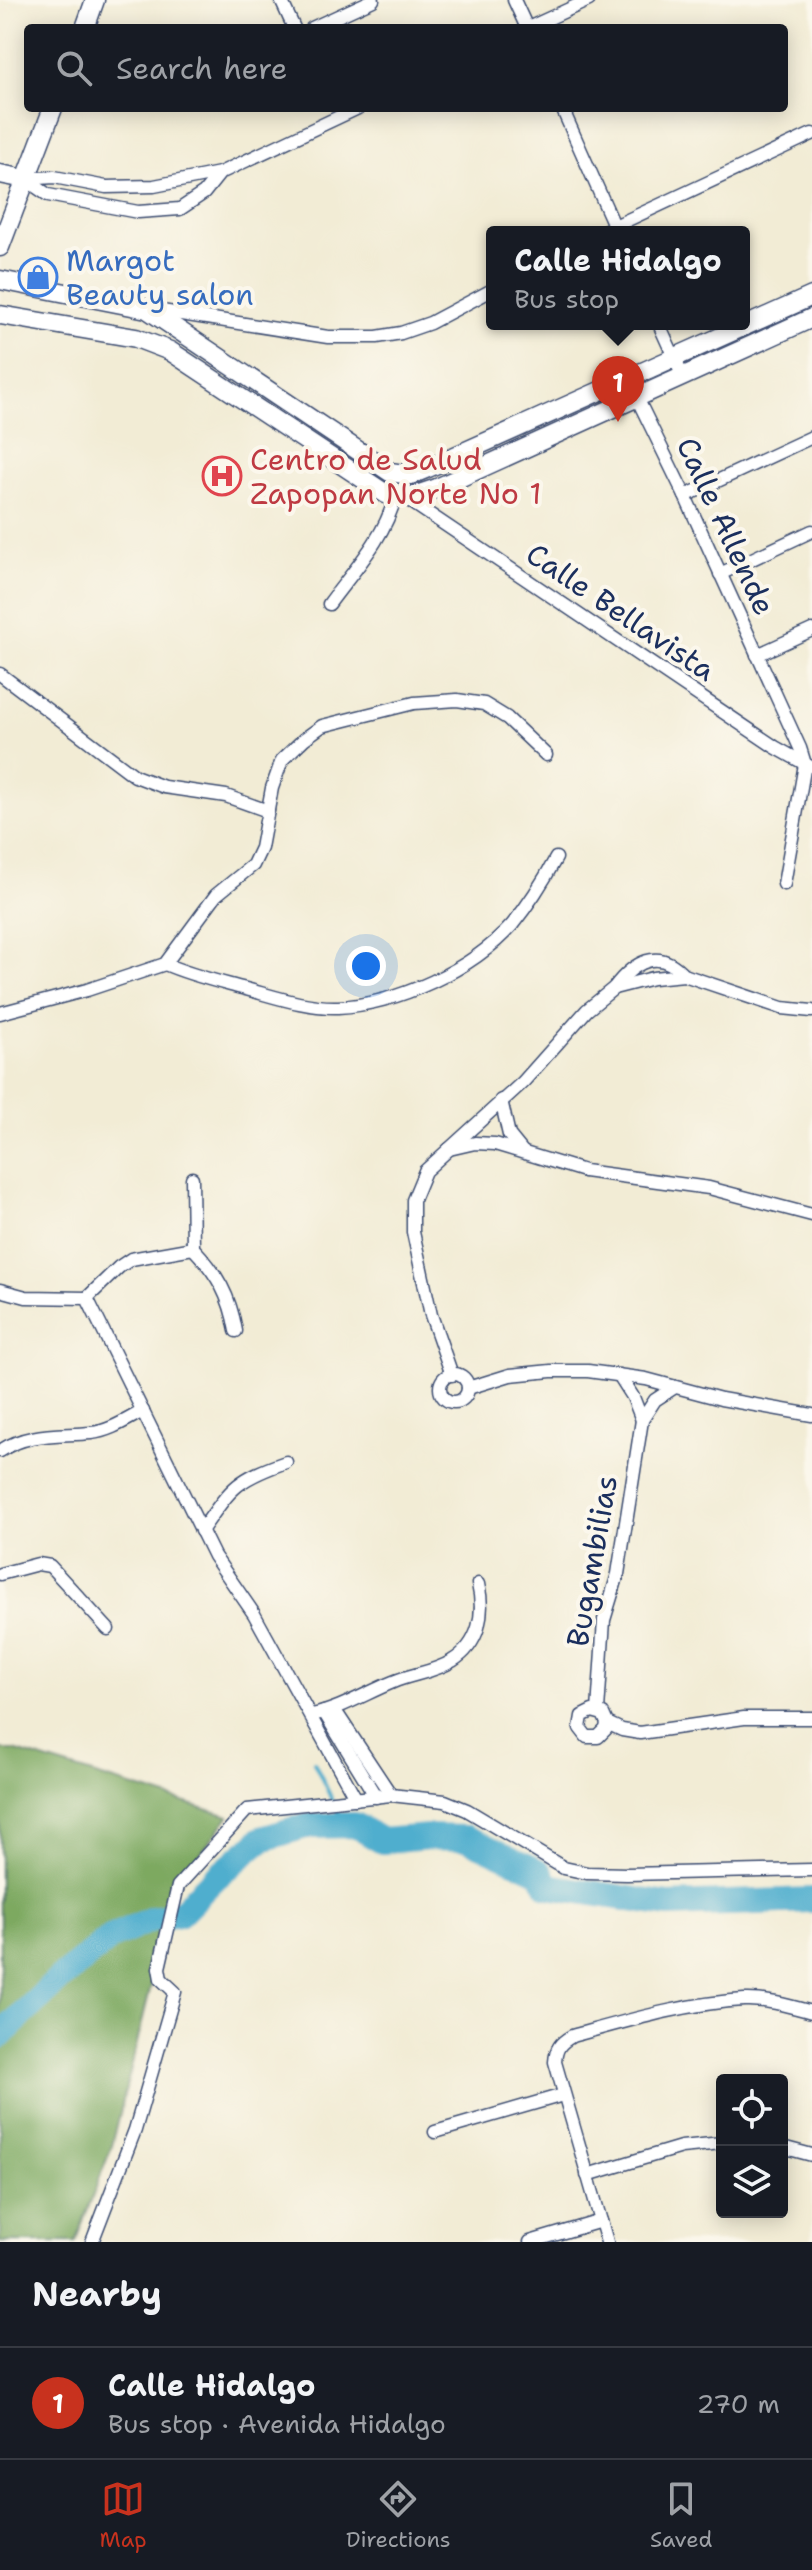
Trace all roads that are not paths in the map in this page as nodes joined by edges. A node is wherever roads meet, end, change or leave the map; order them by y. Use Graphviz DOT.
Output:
graph roads {
  1 [pos="95,0"];
  2 [pos="281,0"];
  3 [pos="373,0"];
  4 [pos="514,0"];
  5 [pos="589,0"];
  6 [pos="86,24"];
  7 [pos="292,24"];
  8 [pos="321,24"];
  9 [pos="525,24"];
  10 [pos="536,24"];
  11 [pos="51,112"];
  12 [pos="564,112"];
  13 [pos="334,113"];
  14 [pos="812,134"];
  15 [pos="220,173"];
  16 [pos="0,174"];
  17 [pos="25,179"];
  18 [pos="609,226"];
  19 [pos="619,226"];
  20 [pos="0,247"];
  21 [pos="0,280"];
  22 [pos="486,293"];
  23 [pos="812,296"];
  24 [pos="147,309"];
  25 [pos="0,315"];
  26 [pos="811,320"];
  27 [pos="750,324"];
  28 [pos="662,330"];
  29 [pos="738,330"];
  30 [pos="674,359"];
  31 [pos="683,377"];
  32 [pos="637,398"];
  33 [pos="812,437"];
  34 [pos="493,440"];
  35 [pos="501,459"];
  36 [pos="685,496"];
  37 [pos="400,497"];
  38 [pos="812,531"];
  39 [pos="720,574"];
  40 [pos="329,604"];
  41 [pos="812,630"];
  42 [pos="757,655"];
  43 [pos="0,675"];
  44 [pos="806,745"];
  45 [pos="775,747"];
  46 [pos="546,755"];
  47 [pos="808,766"];
  48 [pos="268,811"];
  49 [pos="556,858"];
  50 [pos="784,884"];
  51 [pos="165,964"];
  52 [pos="812,1011"];
  53 [pos="0,1013"];
  54 [pos="501,1100"];
  55 [pos="447,1149"];
  56 [pos="522,1151"];
  57 [pos="192,1178"];
  58 [pos="812,1215"];
  59 [pos="193,1248"];
  60 [pos="0,1290"];
  61 [pos="87,1298"];
  62 [pos="236,1331"];
  63 [pos="452,1375"];
  64 [pos="619,1375"];
  65 [pos="675,1387"];
  66 [pos="468,1388"];
  67 [pos="143,1411"];
  68 [pos="812,1415"];
  69 [pos="642,1420"];
  70 [pos="0,1451"];
  71 [pos="286,1462"];
  72 [pos="201,1531"];
  73 [pos="0,1574"];
  74 [pos="478,1584"];
  75 [pos="108,1629"];
  76 [pos="598,1711"];
  77 [pos="323,1712"];
  78 [pos="812,1718"];
  79 [pos="607,1723"];
  80 [pos="391,1795"];
  81 [pos="376,1797"];
  82 [pos="350,1800"];
  83 [pos="812,1870"];
  84 [pos="812,2012"];
  85 [pos="563,2095"];
  86 [pos="435,2132"];
  87 [pos="716,2144"];
  88 [pos="788,2149"];
  89 [pos="812,2155"];
  90 [pos="587,2175"];
  91 [pos="601,2221"];
  92 [pos="92,2242"];
  93 [pos="530,2242"];
  94 [pos="607,2242"];
  1 -- 6 [label="main road"];
  2 -- 7 [label="street"];
  3 -- 8 [label="street"];
  4 -- 9 [label="street"];
  5 -- 10 [label="street"];
  11 -- 17 [label="main road"];
  12 -- 18 [label="street"];
  13 -- 15 [label="street"];
  14 -- 19 [label="street"];
  15 -- 17 [label="street"];
  15 -- 17 [label="street"];
  16 -- 17 [label="main road"];
  17 -- 20 [label="main road"];
  21 -- 24 [label="main road"];
  22 -- 24 [label="street"];
  23 -- 27 [label="main road"];
  24 -- 34 [label="main road"];
  25 -- 37 [label="main road"];
  26 -- 31 [label="main road"];
  28 -- 30 [label="street"];
  29 -- 30 [label="main road"];
  30 -- 31 [label="street"];
  30 -- 34 [label="main road"];
  31 -- 32 [label="main road"];
  32 -- 35 [label="main road"];
  32 -- 36 [label="street, Calle Allende"];
  33 -- 36 [label="street"];
  34 -- 35 [label="main road"];
  35 -- 37 [label="main road"];
  36 -- 39 [label="street, Calle Allende"];
  37 -- 40 [label="street"];
  37 -- 45 [label="street, Calle Bellavista"];
  38 -- 39 [label="street"];
  39 -- 42 [label="street, Calle Allende"];
  41 -- 42 [label="street"];
  42 -- 44 [label="street, Calle Allende"];
  43 -- 48 [label="street"];
  44 -- 45 [label="street"];
  44 -- 47 [label="street, Calle Allende"];
  45 -- 47 [label="street, Calle Bellavista"];
  46 -- 48 [label="street"];
  47 -- 50 [label="street"];
  48 -- 51 [label="street"];
  49 -- 51 [label="street"];
  51 -- 53 [label="street"];
  52 -- 54 [label="street"];
  54 -- 55 [label="street"];
  54 -- 56 [label="street"];
  55 -- 56 [label="street"];
  55 -- 63 [label="street"];
  56 -- 58 [label="street"];
  57 -- 59 [label="street"];
  59 -- 61 [label="street"];
  59 -- 62 [label="street"];
  60 -- 61 [label="street"];
  61 -- 67 [label="street"];
  63 -- 66 [label="street"];
  63 -- 66 [label="street"];
  64 -- 65 [label="street"];
  64 -- 66 [label="street"];
  64 -- 69 [label="street"];
  65 -- 68 [label="street"];
  65 -- 69 [label="street"];
  67 -- 70 [label="street"];
  67 -- 72 [label="street"];
  69 -- 76 [label="street, Bugambilias"];
  71 -- 72 [label="street"];
  72 -- 77 [label="street"];
  73 -- 75 [label="street"];
  74 -- 77 [label="street"];
  76 -- 79 [label="street"];
  76 -- 79 [label="street"];
  77 -- 80 [label="street"];
  77 -- 81 [label="street"];
  77 -- 82 [label="street"];
  78 -- 79 [label="street"];
  80 -- 81 [label="street"];
  80 -- 83 [label="street"];
  81 -- 82 [label="street"];
  82 -- 92 [label="street"];
  84 -- 85 [label="street"];
  85 -- 86 [label="street"];
  85 -- 90 [label="street"];
  87 -- 90 [label="street"];
  88 -- 89 [label="street"];
  90 -- 91 [label="street"];
  91 -- 93 [label="street"];
  91 -- 94 [label="street"];
}
